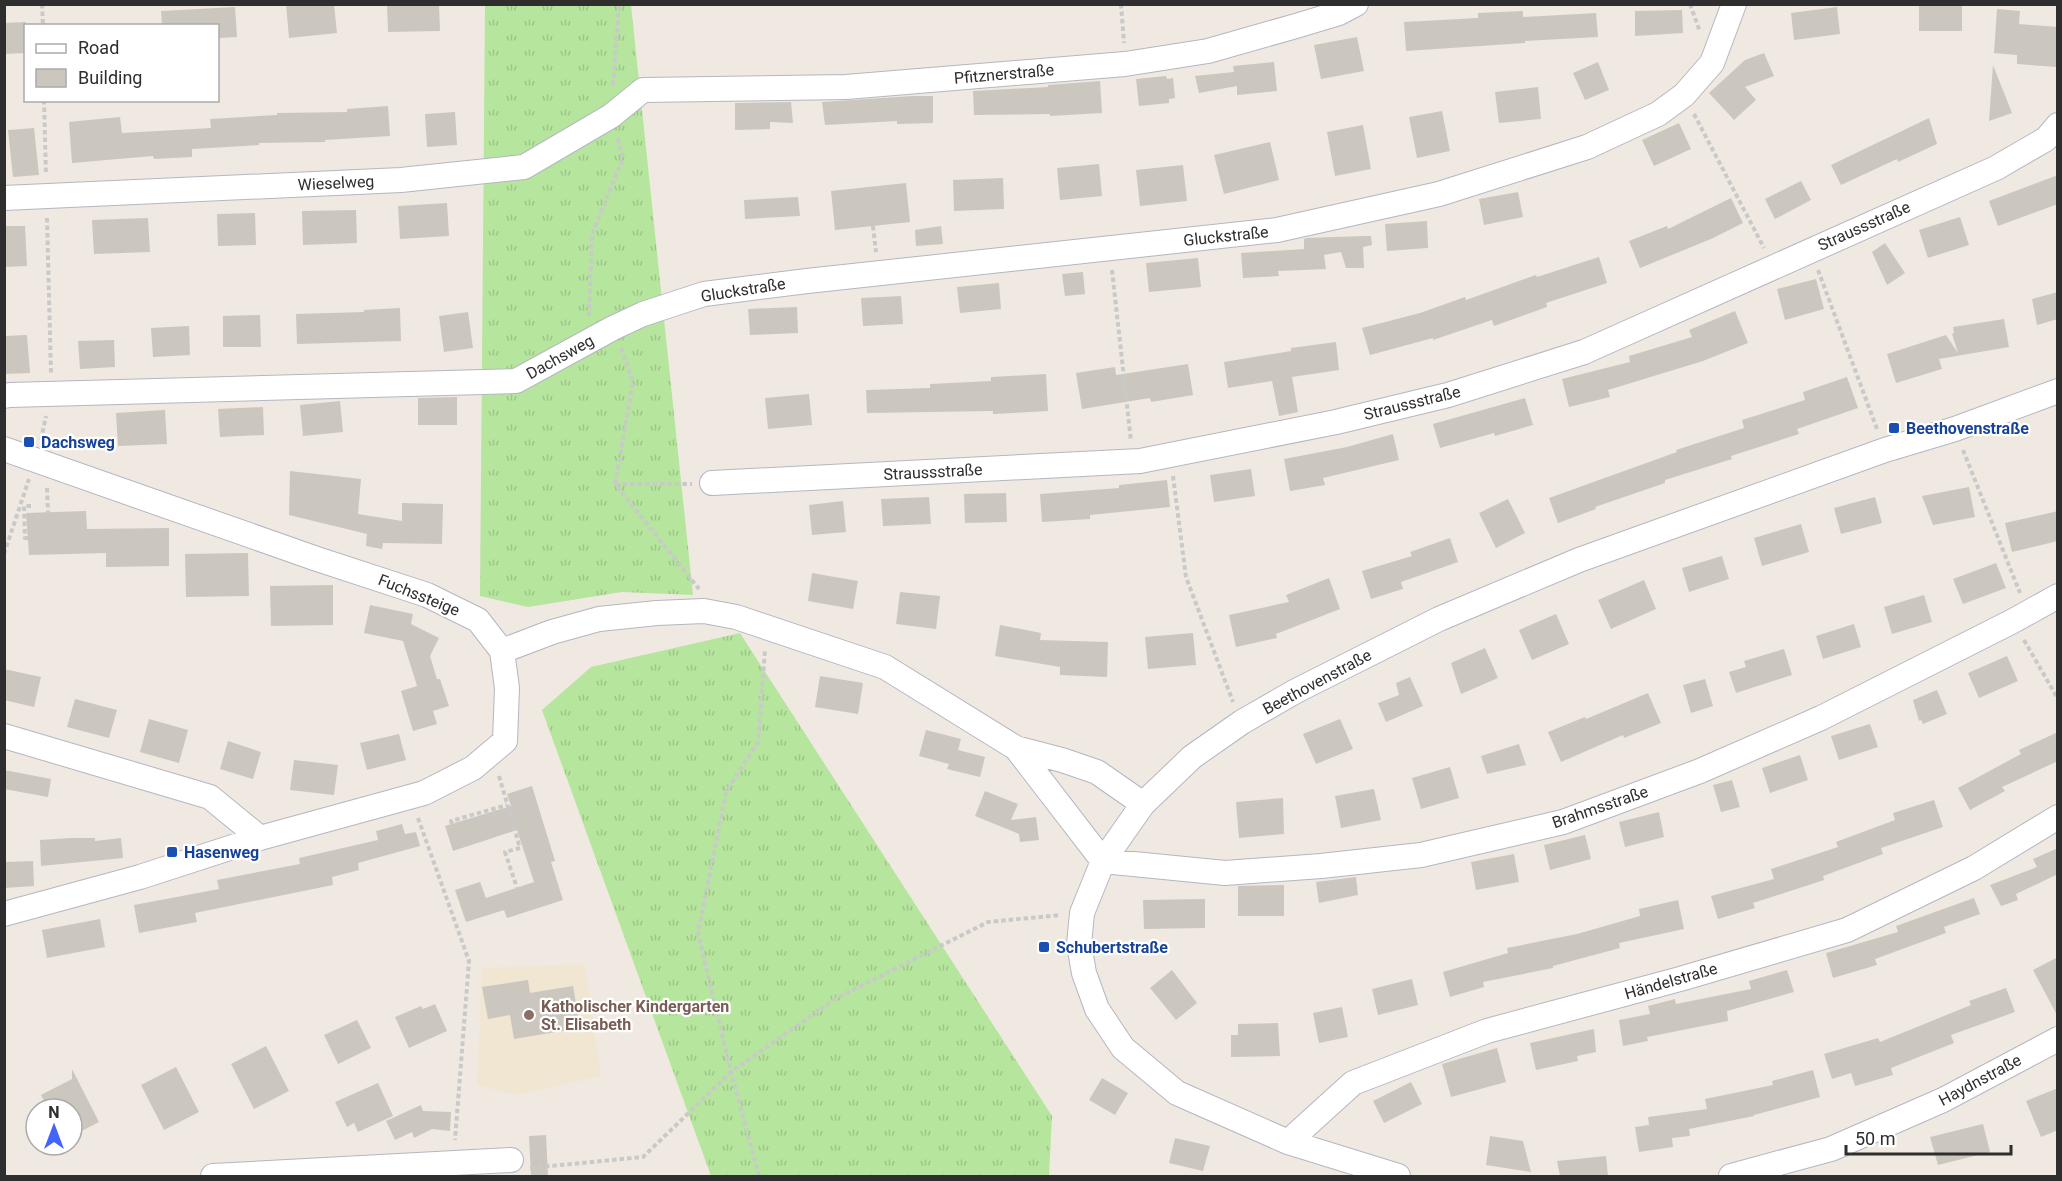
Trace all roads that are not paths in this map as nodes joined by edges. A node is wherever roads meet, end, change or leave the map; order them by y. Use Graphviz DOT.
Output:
graph roads {
  1 [pos="1356,4"];
  2 [pos="1734,4"];
  3 [pos="643,90"];
  4 [pos="2058,125"];
  5 [pos="4,198"];
  6 [pos="643,314"];
  7 [pos="2056,394"];
  8 [pos="4,396"];
  9 [pos="4,449"];
  10 [pos="712,483"];
  11 [pos="2058,596"];
  12 [pos="502,651"];
  13 [pos="4,736"];
  14 [pos="1016,748"];
  15 [pos="1143,804"];
  16 [pos="2058,817"];
  17 [pos="260,838"];
  18 [pos="1103,861"];
  19 [pos="4,914"];
  20 [pos="2058,1039"];
  21 [pos="1288,1142"];
  22 [pos="511,1161"];
  23 [pos="213,1176"];
  24 [pos="1398,1176"];
  25 [pos="1731,1176"];
  1 -- 3 [label="street, Pfitznerstraße"];
  2 -- 6 [label="street, Gluckstraße"];
  3 -- 5 [label="street, Wieselweg"];
  4 -- 10 [label="street, Straussstraße"];
  6 -- 8 [label="street, Dachsweg"];
  7 -- 15 [label="street, Beethovenstraße"];
  9 -- 12 [label="street, Fuchssteige"];
  11 -- 18 [label="street, Brahmsstraße"];
  12 -- 14 [label="street"];
  12 -- 17 [label="street"];
  13 -- 17 [label="street"];
  14 -- 15 [label="street"];
  14 -- 18 [label="street"];
  15 -- 18 [label="street, Beethovenstraße"];
  16 -- 21 [label="street, Händelstraße"];
  17 -- 19 [label="street"];
  18 -- 21 [label="street, Beethovenstraße"];
  20 -- 25 [label="street, Haydnstraße"];
  21 -- 24 [label="street, Beethovenstraße"];
  22 -- 23 [label="street"];
}
